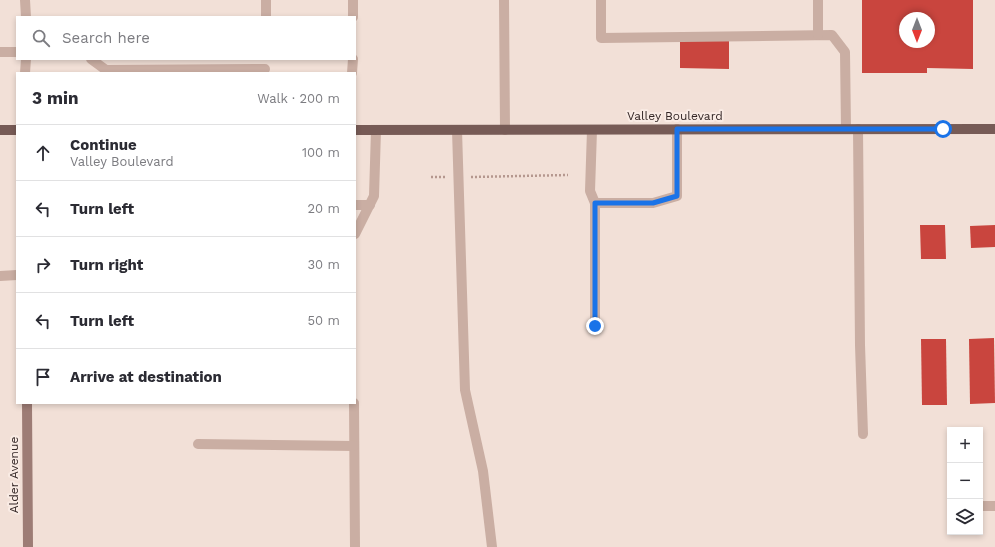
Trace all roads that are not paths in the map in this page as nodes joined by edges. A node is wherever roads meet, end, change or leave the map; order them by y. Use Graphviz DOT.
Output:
graph roads {
  1 [pos="25,0"];
  2 [pos="266,0"];
  3 [pos="353,0"];
  4 [pos="504,0"];
  5 [pos="601,0"];
  6 [pos="818,0"];
  7 [pos="26,16"];
  8 [pos="266,16"];
  9 [pos="353,16"];
  10 [pos="818,35"];
  11 [pos="0,52"];
  12 [pos="16,52"];
  13 [pos="26,60"];
  14 [pos="92,60"];
  15 [pos="353,60"];
  16 [pos="265,67"];
  17 [pos="25,72"];
  18 [pos="352,72"];
  19 [pos="677,129"];
  20 [pos="846,129"];
  21 [pos="858,129"];
  22 [pos="995,129"];
  23 [pos="0,130"];
  24 [pos="16,130"];
  25 [pos="356,130"];
  26 [pos="376,130"];
  27 [pos="457,130"];
  28 [pos="505,130"];
  29 [pos="592,130"];
  30 [pos="595,203"];
  31 [pos="356,205"];
  32 [pos="370,205"];
  33 [pos="356,232"];
  34 [pos="16,275"];
  35 [pos="0,276"];
  36 [pos="595,326"];
  37 [pos="27,404"];
  38 [pos="354,404"];
  39 [pos="864,434"];
  40 [pos="198,444"];
  41 [pos="354,446"];
  42 [pos="983,506"];
  43 [pos="995,506"];
  44 [pos="28,547"];
  45 [pos="355,547"];
  46 [pos="492,547"];
  1 -- 7 [label="street"];
  2 -- 8 [label="street"];
  3 -- 9 [label="street"];
  4 -- 28 [label="street"];
  5 -- 10 [label="street"];
  6 -- 10 [label="street"];
  10 -- 20 [label="street"];
  11 -- 12 [label="street"];
  13 -- 17 [label="street"];
  14 -- 16 [label="street"];
  15 -- 18 [label="street"];
  19 -- 20 [label="main road, Valley Boulevard"];
  19 -- 29 [label="main road, Valley Boulevard"];
  19 -- 30 [label="street"];
  20 -- 21 [label="main road, Valley Boulevard"];
  21 -- 22 [label="main road, Valley Boulevard"];
  21 -- 39 [label="street"];
  23 -- 24 [label="main road"];
  25 -- 26 [label="main road, Valley Boulevard"];
  26 -- 27 [label="main road, Valley Boulevard"];
  26 -- 32 [label="street"];
  27 -- 28 [label="main road, Valley Boulevard"];
  27 -- 46 [label="street"];
  28 -- 29 [label="main road, Valley Boulevard"];
  29 -- 30 [label="street"];
  30 -- 36 [label="street"];
  31 -- 32 [label="street"];
  32 -- 33 [label="street"];
  34 -- 35 [label="street"];
  37 -- 44 [label="main road, Alder Avenue"];
  38 -- 41 [label="street"];
  40 -- 41 [label="street"];
  41 -- 45 [label="street"];
  42 -- 43 [label="street"];
}
